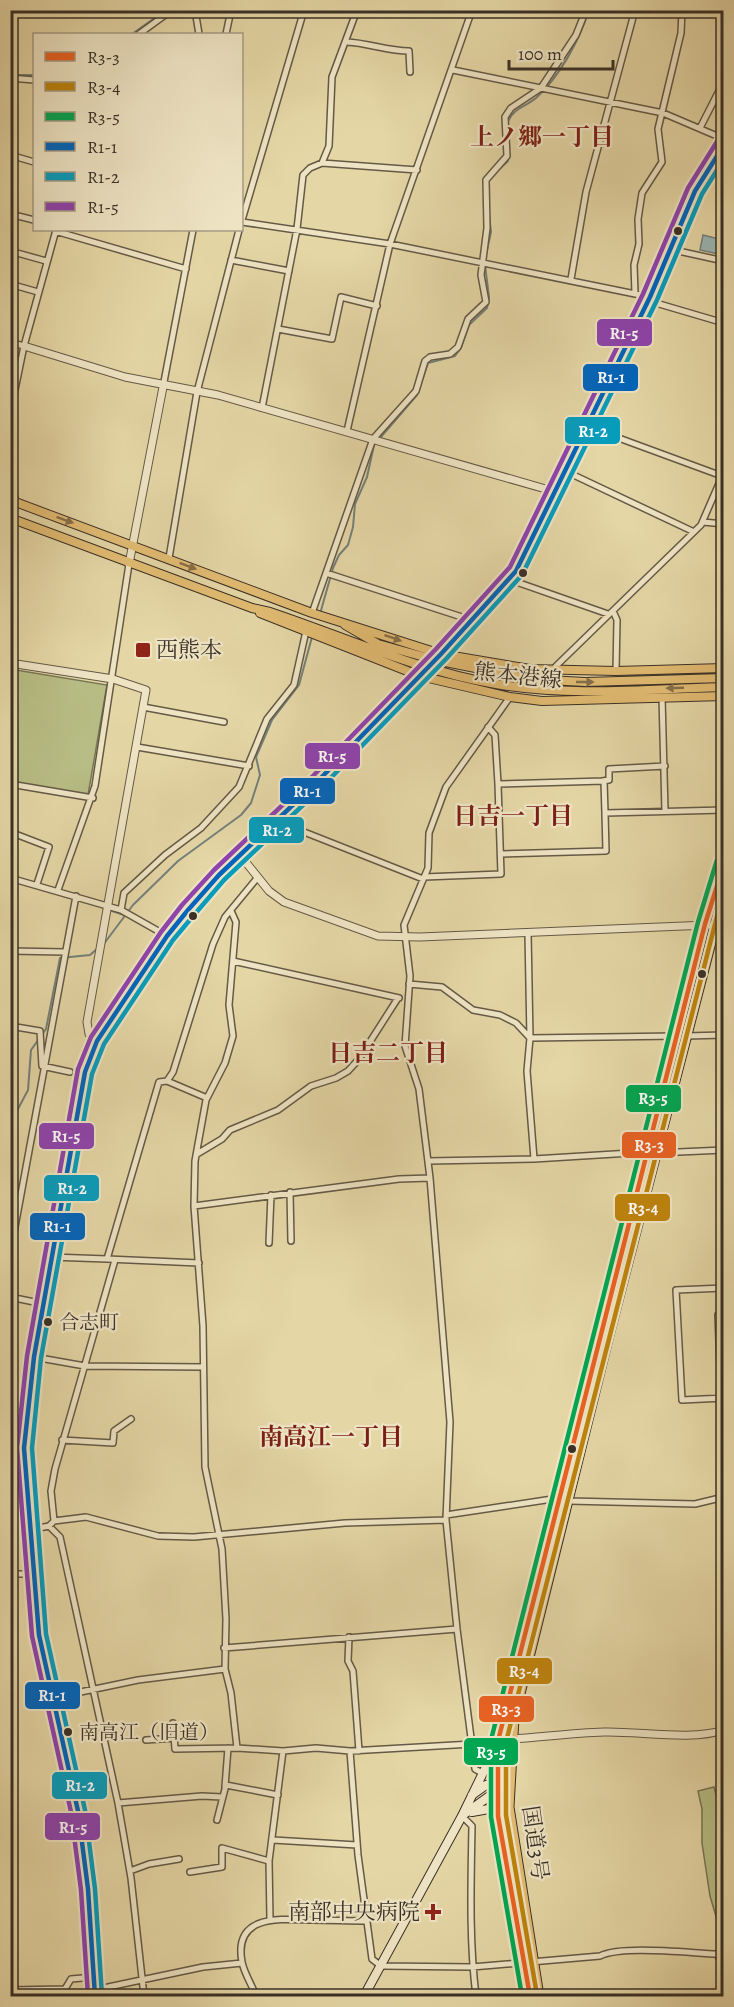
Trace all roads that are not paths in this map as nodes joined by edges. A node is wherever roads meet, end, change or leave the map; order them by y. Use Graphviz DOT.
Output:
graph roads {
  1 [pos="172,10"];
  2 [pos="195,10"];
  3 [pos="231,10"];
  4 [pos="304,10"];
  5 [pos="357,10"];
  6 [pos="472,10"];
  7 [pos="586,10"];
  8 [pos="635,10"];
  9 [pos="682,10"];
  10 [pos="698,10"];
  11 [pos="723,14"];
  12 [pos="140,33"];
  13 [pos="199,33"];
  14 [pos="226,33"];
  15 [pos="346,42"];
  16 [pos="453,70"];
  17 [pos="410,72"];
  18 [pos="10,78"];
  19 [pos="33,80"];
  20 [pos="723,81"];
  21 [pos="541,88"];
  22 [pos="610,101"];
  23 [pos="663,113"];
  24 [pos="700,128"];
  25 [pos="723,139"];
  26 [pos="723,144"];
  27 [pos="10,155"];
  28 [pos="33,162"];
  29 [pos="322,163"];
  30 [pos="417,170"];
  31 [pos="10,214"];
  32 [pos="243,218"];
  33 [pos="33,220"];
  34 [pos="243,221"];
  35 [pos="297,229"];
  36 [pos="56,231"];
  37 [pos="59,231"];
  38 [pos="193,231"];
  39 [pos="239,231"];
  40 [pos="390,244"];
  41 [pos="669,249"];
  42 [pos="10,250"];
  43 [pos="231,260"];
  44 [pos="46,261"];
  45 [pos="723,261"];
  46 [pos="482,262"];
  47 [pos="186,269"];
  48 [pos="289,271"];
  49 [pos="571,279"];
  50 [pos="10,284"];
  51 [pos="38,292"];
  52 [pos="636,293"];
  53 [pos="649,299"];
  54 [pos="377,306"];
  55 [pos="723,323"];
  56 [pos="278,328"];
  57 [pos="10,342"];
  58 [pos="24,346"];
  59 [pos="163,387"];
  60 [pos="197,392"];
  61 [pos="262,408"];
  62 [pos="10,414"];
  63 [pos="586,426"];
  64 [pos="347,431"];
  65 [pos="373,439"];
  66 [pos="565,471"];
  67 [pos="723,474"];
  68 [pos="556,492"];
  69 [pos="10,500"];
  70 [pos="10,518"];
  71 [pos="703,522"];
  72 [pos="723,524"];
  73 [pos="692,531"];
  74 [pos="133,545"];
  75 [pos="169,558"];
  76 [pos="129,564"];
  77 [pos="326,573"];
  78 [pos="508,579"];
  79 [pos="252,608"];
  80 [pos="312,613"];
  81 [pos="610,613"];
  82 [pos="471,620"];
  83 [pos="306,631"];
  84 [pos="438,657"];
  85 [pos="10,663"];
  86 [pos="427,668"];
  87 [pos="723,668"];
  88 [pos="553,669"];
  89 [pos="616,671"];
  90 [pos="420,676"];
  91 [pos="723,678"];
  92 [pos="113,680"];
  93 [pos="627,685"];
  94 [pos="723,687"];
  95 [pos="723,696"];
  96 [pos="510,697"];
  97 [pos="662,697"];
  98 [pos="143,707"];
  99 [pos="224,722"];
  100 [pos="488,727"];
  101 [pos="10,746"];
  102 [pos="137,747"];
  103 [pos="249,766"];
  104 [pos="665,766"];
  105 [pos="10,777"];
  106 [pos="602,781"];
  107 [pos="10,784"];
  108 [pos="498,784"];
  109 [pos="93,798"];
  110 [pos="723,810"];
  111 [pos="665,811"];
  112 [pos="605,813"];
  113 [pos="282,815"];
  114 [pos="10,832"];
  115 [pos="501,854"];
  116 [pos="240,855"];
  117 [pos="723,862"];
  118 [pos="258,877"];
  119 [pos="10,878"];
  120 [pos="423,878"];
  121 [pos="37,884"];
  122 [pos="58,890"];
  123 [pos="723,892"];
  124 [pos="76,896"];
  125 [pos="108,905"];
  126 [pos="121,910"];
  127 [pos="231,911"];
  128 [pos="710,925"];
  129 [pos="528,933"];
  130 [pos="167,936"];
  131 [pos="404,938"];
  132 [pos="10,951"];
  133 [pos="65,952"];
  134 [pos="233,961"];
  135 [pos="409,984"];
  136 [pos="398,998"];
  137 [pos="407,998"];
  138 [pos="10,1026"];
  139 [pos="723,1035"];
  140 [pos="681,1036"];
  141 [pos="530,1038"];
  142 [pos="97,1041"];
  143 [pos="46,1067"];
  144 [pos="70,1072"];
  145 [pos="167,1081"];
  146 [pos="207,1098"];
  147 [pos="723,1150"];
  148 [pos="652,1153"];
  149 [pos="197,1154"];
  150 [pos="534,1159"];
  151 [pos="428,1161"];
  152 [pos="430,1178"];
  153 [pos="290,1192"];
  154 [pos="272,1195"];
  155 [pos="194,1206"];
  156 [pos="291,1241"];
  157 [pos="269,1243"];
  158 [pos="10,1254"];
  159 [pos="51,1257"];
  160 [pos="107,1259"];
  161 [pos="116,1260"];
  162 [pos="199,1263"];
  163 [pos="723,1288"];
  164 [pos="10,1297"];
  165 [pos="44,1304"];
  166 [pos="718,1315"];
  167 [pos="721,1324"];
  168 [pos="34,1357"];
  169 [pos="85,1366"];
  170 [pos="204,1367"];
  171 [pos="722,1391"];
  172 [pos="723,1398"];
  173 [pos="131,1419"];
  174 [pos="62,1440"];
  175 [pos="723,1497"];
  176 [pos="564,1500"];
  177 [pos="446,1518"];
  178 [pos="54,1521"];
  179 [pos="49,1526"];
  180 [pos="30,1530"];
  181 [pos="220,1534"];
  182 [pos="10,1574"];
  183 [pos="33,1574"];
  184 [pos="457,1629"];
  185 [pos="349,1637"];
  186 [pos="224,1648"];
  187 [pos="225,1668"];
  188 [pos="93,1689"];
  189 [pos="52,1698"];
  190 [pos="173,1723"];
  191 [pos="723,1730"];
  192 [pos="175,1738"];
  193 [pos="511,1739"];
  194 [pos="146,1740"];
  195 [pos="498,1741"];
  196 [pos="472,1744"];
  197 [pos="228,1748"];
  198 [pos="237,1748"];
  199 [pos="283,1751"];
  200 [pos="350,1751"];
  201 [pos="358,1751"];
  202 [pos="482,1773"];
  203 [pos="225,1787"];
  204 [pos="503,1787"];
  205 [pos="278,1796"];
  206 [pos="471,1796"];
  207 [pos="222,1797"];
  208 [pos="118,1803"];
  209 [pos="462,1816"];
  210 [pos="498,1816"];
  211 [pos="217,1820"];
  212 [pos="273,1840"];
  213 [pos="357,1845"];
  214 [pos="179,1859"];
  215 [pos="269,1861"];
  216 [pos="130,1871"];
  217 [pos="190,1872"];
  218 [pos="270,1919"];
  219 [pos="367,1921"];
  220 [pos="528,1963"];
  221 [pos="242,1964"];
  222 [pos="381,1966"];
  223 [pos="723,1966"];
  224 [pos="472,1967"];
  225 [pos="94,1977"];
  226 [pos="140,1979"];
  227 [pos="10,1982"];
  228 [pos="11,1990"];
  229 [pos="95,1993"];
  230 [pos="143,1996"];
  231 [pos="256,1996"];
  232 [pos="364,1996"];
  233 [pos="476,1996"];
  234 [pos="530,1996"];
  235 [pos="539,1996"];
  1 -- 12 [label="street"];
  2 -- 13 [label="street"];
  3 -- 14 [label="street"];
  4 -- 32 [label="street"];
  5 -- 15 [label="street"];
  6 -- 16 [label="street"];
  7 -- 21 [label="street"];
  8 -- 22 [label="street"];
  9 -- 23 [label="street"];
  10 -- 11 [label="street"];
  15 -- 17 [label="street"];
  15 -- 29 [label="street"];
  16 -- 21 [label="street"];
  16 -- 30 [label="street"];
  18 -- 19 [label="street"];
  20 -- 24 [label="street"];
  21 -- 22 [label="street"];
  21 -- 46 [label="street"];
  22 -- 23 [label="street"];
  22 -- 49 [label="street"];
  23 -- 24 [label="street"];
  23 -- 52 [label="street"];
  24 -- 25 [label="street"];
  26 -- 41 [label="street"];
  27 -- 28 [label="street"];
  29 -- 30 [label="street"];
  29 -- 35 [label="street"];
  30 -- 40 [label="street"];
  31 -- 33 [label="street"];
  34 -- 35 [label="street"];
  35 -- 40 [label="street"];
  35 -- 48 [label="street"];
  36 -- 44 [label="street"];
  37 -- 47 [label="street"];
  38 -- 47 [label="street"];
  39 -- 43 [label="street"];
  40 -- 46 [label="street"];
  40 -- 54 [label="street"];
  41 -- 45 [label="street"];
  41 -- 53 [label="street"];
  42 -- 44 [label="street"];
  43 -- 48 [label="street"];
  43 -- 60 [label="street"];
  44 -- 51 [label="street"];
  46 -- 49 [label="street"];
  46 -- 65 [label="street"];
  47 -- 59 [label="street"];
  48 -- 56 [label="street"];
  49 -- 52 [label="street"];
  50 -- 51 [label="street"];
  51 -- 58 [label="street"];
  52 -- 53 [label="street"];
  53 -- 55 [label="street"];
  53 -- 63 [label="street"];
  54 -- 56 [label="street"];
  54 -- 64 [label="street"];
  56 -- 61 [label="street"];
  57 -- 58 [label="street"];
  58 -- 59 [label="street"];
  58 -- 62 [label="street"];
  59 -- 60 [label="street"];
  59 -- 74 [label="street"];
  60 -- 61 [label="street"];
  60 -- 75 [label="street"];
  61 -- 64 [label="street"];
  63 -- 66 [label="street"];
  63 -- 67 [label="street"];
  64 -- 65 [label="street"];
  65 -- 68 [label="street"];
  65 -- 77 [label="street"];
  66 -- 68 [label="street"];
  66 -- 73 [label="street"];
  67 -- 71 [label="street"];
  68 -- 78 [label="street"];
  69 -- 74 [label="main road, 熊本港線, one-way"];
  70 -- 76 [label="main road, 熊本港線"];
  71 -- 72 [label="street"];
  71 -- 73 [label="street"];
  73 -- 81 [label="street"];
  74 -- 75 [label="main road, 熊本港線"];
  74 -- 76 [label="street"];
  75 -- 80 [label="main road, 熊本港線, one-way"];
  76 -- 79 [label="main road, 熊本港線"];
  76 -- 92 [label="street"];
  77 -- 80 [label="street"];
  77 -- 82 [label="street"];
  78 -- 81 [label="street"];
  78 -- 82 [label="street"];
  79 -- 83 [label="main road, 熊本港線"];
  79 -- 86 [label="main road, 熊本港線"];
  80 -- 84 [label="main road, 熊本港線, one-way"];
  81 -- 88 [label="street"];
  81 -- 89 [label="street"];
  82 -- 84 [label="street"];
  83 -- 90 [label="main road, 熊本港線"];
  83 -- 103 [label="street"];
  84 -- 86 [label="street"];
  84 -- 88 [label="main road, 熊本港線"];
  84 -- 93 [label="main road, 熊本港線, one-way"];
  85 -- 92 [label="street"];
  86 -- 90 [label="street"];
  86 -- 93 [label="main road, 熊本港線"];
  87 -- 89 [label="main road, 熊本港線"];
  88 -- 89 [label="main road, 熊本港線"];
  90 -- 96 [label="main road, 熊本港線"];
  90 -- 113 [label="street"];
  91 -- 93 [label="main road, 熊本港線"];
  92 -- 98 [label="street"];
  92 -- 109 [label="street"];
  94 -- 93 [label="main road, 熊本港線, one-way"];
  95 -- 97 [label="main road, 熊本港線"];
  96 -- 97 [label="main road, 熊本港線"];
  96 -- 100 [label="street"];
  97 -- 104 [label="street"];
  98 -- 99 [label="street"];
  98 -- 102 [label="street"];
  100 -- 108 [label="street"];
  100 -- 120 [label="street"];
  101 -- 105 [label="street"];
  102 -- 103 [label="street"];
  102 -- 125 [label="street"];
  103 -- 126 [label="street"];
  104 -- 106 [label="street"];
  104 -- 111 [label="street"];
  106 -- 108 [label="street"];
  106 -- 112 [label="street"];
  107 -- 109 [label="street"];
  108 -- 115 [label="street"];
  109 -- 122 [label="street"];
  110 -- 111 [label="street"];
  111 -- 112 [label="street"];
  112 -- 115 [label="street"];
  113 -- 116 [label="street"];
  113 -- 120 [label="street"];
  114 -- 121 [label="street"];
  115 -- 120 [label="street"];
  116 -- 118 [label="street"];
  116 -- 130 [label="street"];
  117 -- 128 [label="highway, 国道3号"];
  118 -- 127 [label="street"];
  118 -- 131 [label="street"];
  119 -- 121 [label="street"];
  120 -- 131 [label="street"];
  121 -- 122 [label="street"];
  122 -- 124 [label="street"];
  123 -- 128 [label="highway, 国道3号"];
  124 -- 125 [label="street"];
  124 -- 133 [label="street"];
  125 -- 126 [label="street"];
  125 -- 142 [label="street"];
  126 -- 130 [label="street"];
  127 -- 134 [label="street"];
  127 -- 145 [label="street"];
  128 -- 129 [label="street"];
  128 -- 140 [label="highway, 国道3号"];
  129 -- 131 [label="street"];
  129 -- 141 [label="street"];
  130 -- 142 [label="street"];
  131 -- 135 [label="street"];
  132 -- 133 [label="street"];
  133 -- 143 [label="street"];
  134 -- 136 [label="street"];
  134 -- 146 [label="street"];
  135 -- 137 [label="street"];
  135 -- 141 [label="street"];
  136 -- 137 [label="street"];
  136 -- 149 [label="street"];
  137 -- 151 [label="street"];
  138 -- 143 [label="street"];
  139 -- 140 [label="street"];
  140 -- 141 [label="street"];
  140 -- 148 [label="highway, 国道3号"];
  141 -- 150 [label="street"];
  142 -- 159 [label="street"];
  143 -- 144 [label="street"];
  143 -- 158 [label="street"];
  145 -- 146 [label="street"];
  145 -- 160 [label="street"];
  146 -- 149 [label="street"];
  147 -- 148 [label="street"];
  148 -- 150 [label="street"];
  148 -- 176 [label="highway, 国道3号"];
  149 -- 155 [label="street"];
  150 -- 151 [label="street"];
  151 -- 152 [label="street"];
  152 -- 153 [label="street"];
  152 -- 177 [label="street"];
  153 -- 154 [label="street"];
  153 -- 156 [label="street"];
  154 -- 155 [label="street"];
  154 -- 157 [label="street"];
  155 -- 162 [label="street"];
  159 -- 160 [label="street"];
  159 -- 165 [label="street"];
  160 -- 161 [label="street"];
  161 -- 162 [label="street"];
  161 -- 169 [label="street"];
  162 -- 170 [label="street"];
  163 -- 172 [label="street"];
  164 -- 165 [label="street"];
  165 -- 168 [label="street"];
  166 -- 167 [label="street"];
  167 -- 171 [label="street"];
  168 -- 169 [label="street"];
  168 -- 180 [label="street"];
  169 -- 170 [label="street"];
  169 -- 174 [label="street"];
  170 -- 181 [label="street"];
  173 -- 174 [label="street"];
  174 -- 178 [label="street"];
  175 -- 176 [label="street"];
  176 -- 177 [label="street"];
  176 -- 193 [label="highway, 国道3号"];
  176 -- 195 [label="highway, 国道3号"];
  177 -- 181 [label="street"];
  177 -- 184 [label="street"];
  178 -- 179 [label="street"];
  178 -- 181 [label="street"];
  179 -- 180 [label="street"];
  179 -- 188 [label="street"];
  180 -- 183 [label="street"];
  181 -- 186 [label="street"];
  182 -- 183 [label="street"];
  183 -- 189 [label="street"];
  184 -- 185 [label="street"];
  184 -- 196 [label="street"];
  185 -- 186 [label="street"];
  185 -- 201 [label="street"];
  186 -- 187 [label="street"];
  187 -- 188 [label="street"];
  187 -- 198 [label="street"];
  188 -- 189 [label="street"];
  188 -- 208 [label="street"];
  189 -- 225 [label="street"];
  190 -- 192 [label="street"];
  191 -- 193 [label="street"];
  192 -- 194 [label="street"];
  192 -- 197 [label="street"];
  193 -- 204 [label="highway, 国道3号"];
  195 -- 196 [label="street"];
  195 -- 202 [label="main road"];
  195 -- 204 [label="highway, 国道3号"];
  196 -- 201 [label="street"];
  196 -- 202 [label="street"];
  197 -- 198 [label="street"];
  197 -- 203 [label="street"];
  198 -- 199 [label="street"];
  199 -- 200 [label="street"];
  199 -- 205 [label="street"];
  200 -- 201 [label="street"];
  200 -- 213 [label="street"];
  202 -- 206 [label="main road"];
  203 -- 205 [label="street"];
  203 -- 207 [label="street"];
  204 -- 206 [label="main road"];
  204 -- 209 [label="main road"];
  204 -- 210 [label="highway, 国道3号"];
  204 -- 220 [label="highway, 国道3号"];
  205 -- 212 [label="street"];
  206 -- 209 [label="main road"];
  207 -- 208 [label="street"];
  207 -- 211 [label="street"];
  208 -- 216 [label="street"];
  209 -- 210 [label="main road"];
  209 -- 222 [label="main road"];
  209 -- 224 [label="street"];
  210 -- 220 [label="highway, 国道3号"];
  212 -- 213 [label="street"];
  212 -- 215 [label="street"];
  213 -- 219 [label="street"];
  214 -- 216 [label="street"];
  215 -- 217 [label="street"];
  215 -- 218 [label="street"];
  216 -- 226 [label="street"];
  218 -- 219 [label="street"];
  218 -- 221 [label="street"];
  219 -- 222 [label="street"];
  220 -- 223 [label="street"];
  220 -- 224 [label="street"];
  220 -- 234 [label="highway, 国道3号"];
  220 -- 235 [label="highway, 国道3号"];
  221 -- 226 [label="street"];
  221 -- 231 [label="street"];
  222 -- 224 [label="street"];
  222 -- 232 [label="main road"];
  224 -- 233 [label="street"];
  225 -- 228 [label="street"];
  225 -- 229 [label="street"];
  226 -- 229 [label="street"];
  226 -- 230 [label="street"];
  227 -- 228 [label="street"];
}
